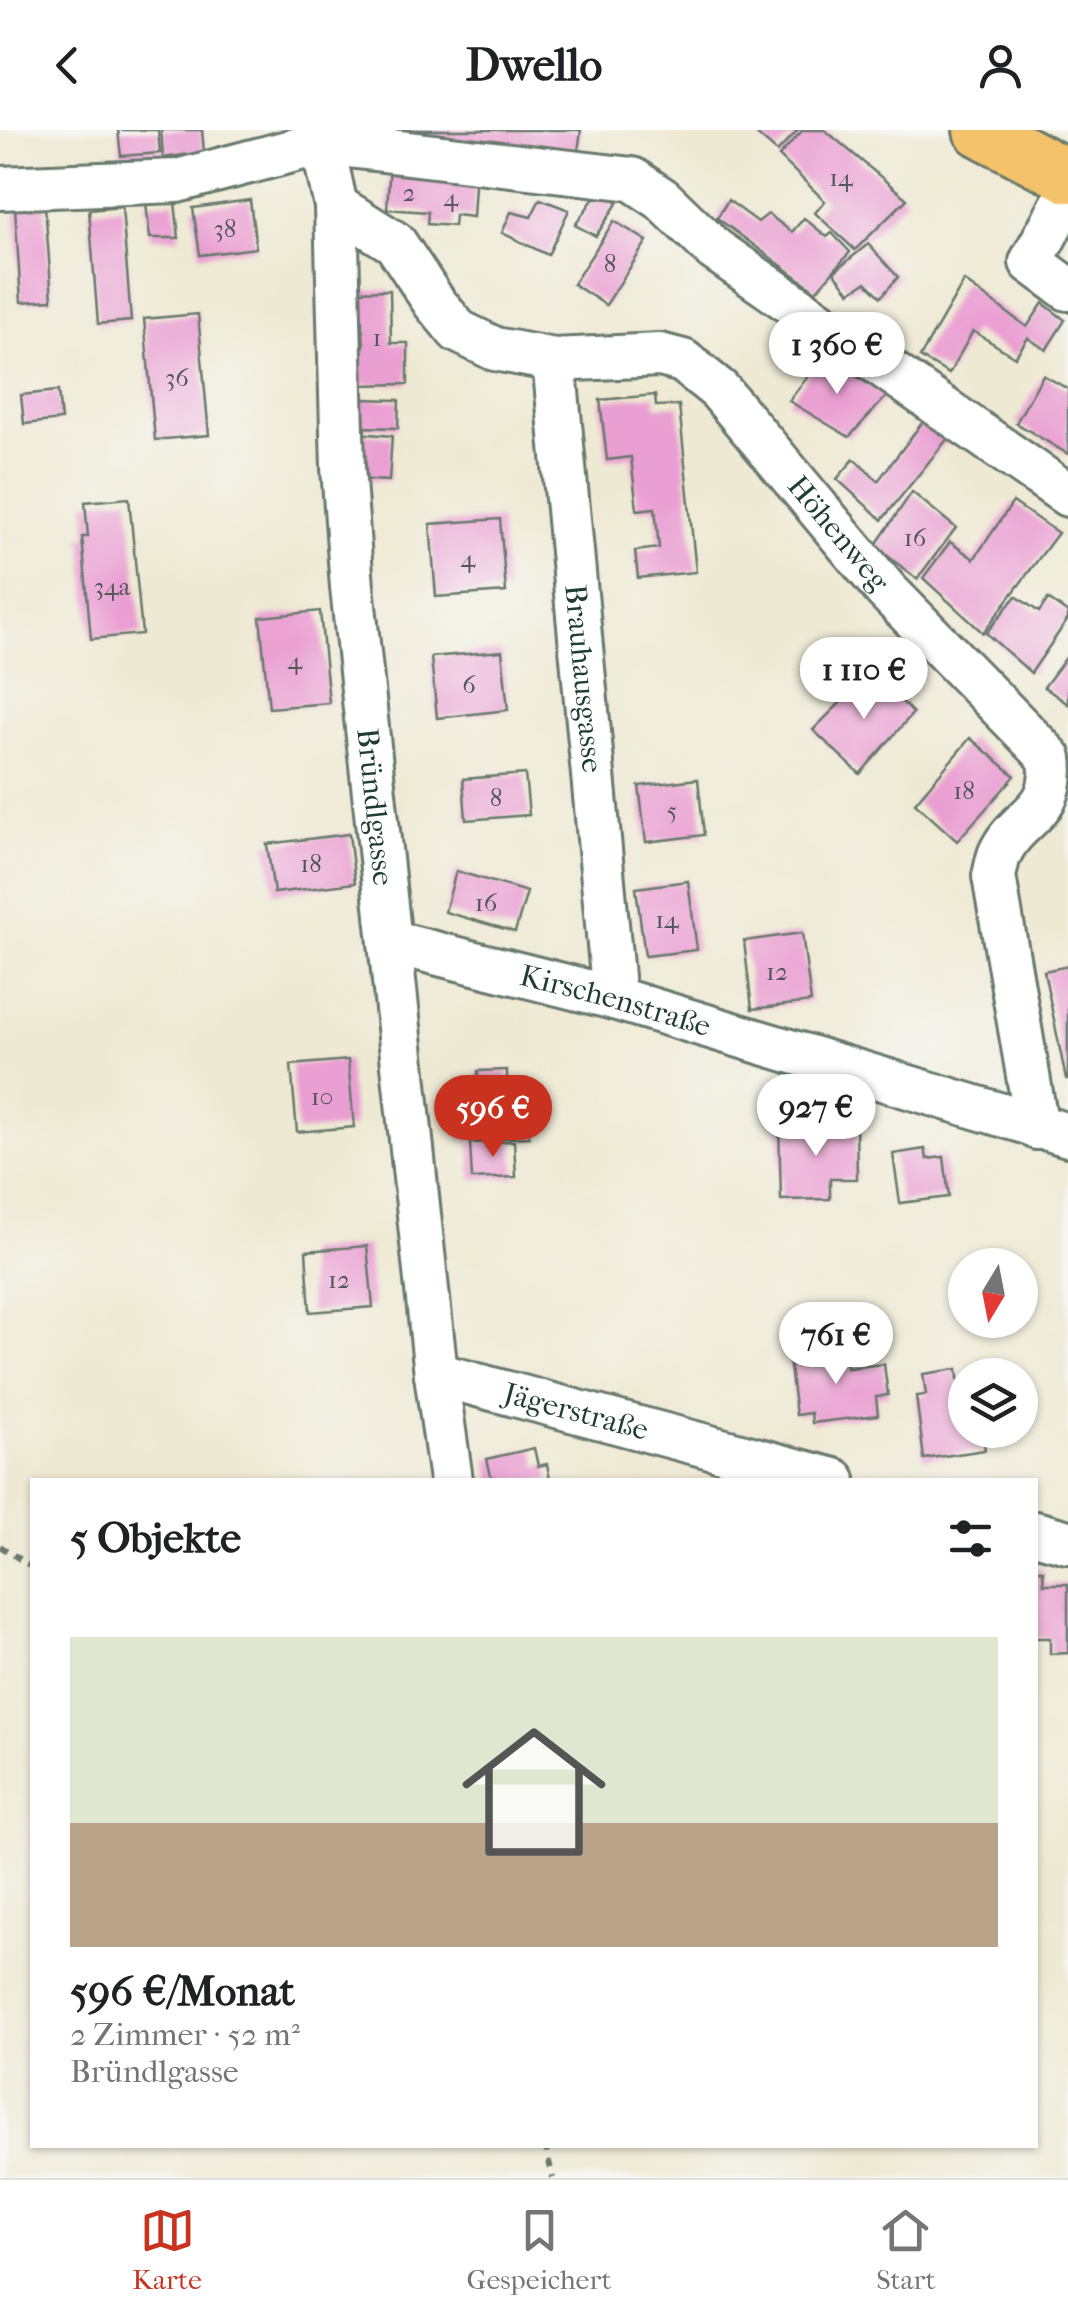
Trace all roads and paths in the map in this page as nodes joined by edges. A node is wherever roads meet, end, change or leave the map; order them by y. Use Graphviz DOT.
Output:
graph roads {
  1 [pos="980,130"];
  2 [pos="322,136"];
  3 [pos="1068,176"];
  4 [pos="0,188"];
  5 [pos="1068,194"];
  6 [pos="336,206"];
  7 [pos="1068,288"];
  8 [pos="554,360"];
  9 [pos="1068,496"];
  10 [pos="391,942"];
  11 [pos="614,998"];
  12 [pos="1053,1132"];
  13 [pos="436,1374"];
  14 [pos="452,1478"];
  15 [pos="826,1478"];
  16 [pos="1038,1534"];
  17 [pos="1068,1542"];
  18 [pos="0,1546"];
  19 [pos="30,1566"];
  20 [pos="546,2148"];
  21 [pos="553,2178"];
  1 -- 3 [label="main road"];
  2 -- 4 [label="street"];
  2 -- 6 [label="street, Bründlgasse"];
  2 -- 9 [label="street"];
  5 -- 7 [label="street"];
  6 -- 8 [label="street, Höhenweg"];
  6 -- 10 [label="street, Bründlgasse"];
  8 -- 11 [label="street, Brauhausgasse"];
  8 -- 12 [label="street, Höhenweg"];
  10 -- 11 [label="street, Kirschenstraße"];
  10 -- 13 [label="street, Bründlgasse"];
  11 -- 12 [label="street, Kirschenstraße"];
  13 -- 14 [label="street, Bründlgasse"];
  13 -- 15 [label="street, Jägerstraße"];
  16 -- 17 [label="street"];
  18 -- 19 [label="path"];
  20 -- 21 [label="path"];
}
